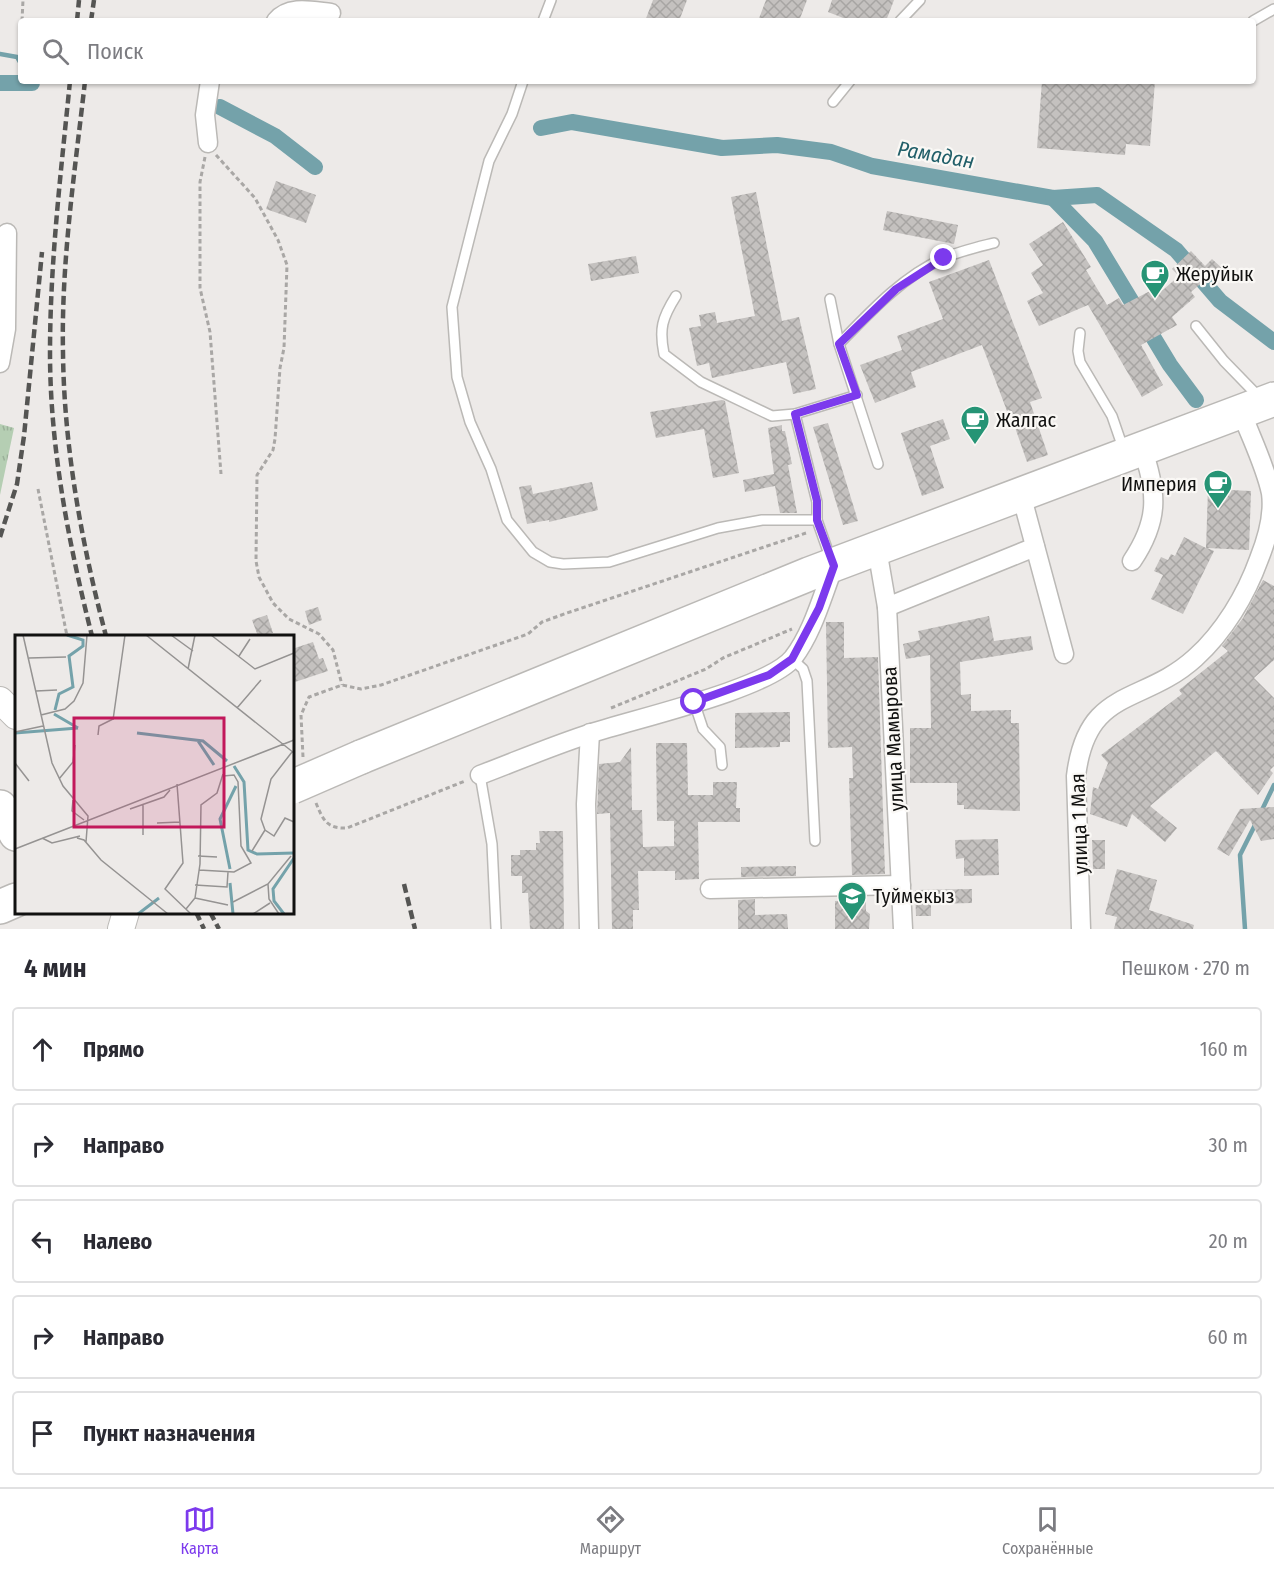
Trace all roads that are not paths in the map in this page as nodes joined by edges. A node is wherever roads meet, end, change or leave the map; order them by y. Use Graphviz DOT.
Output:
graph roads {
  1 [pos="551,0"];
  2 [pos="920,0"];
  3 [pos="1274,9"];
  4 [pos="331,10"];
  5 [pos="279,18"];
  6 [pos="544,18"];
  7 [pos="903,18"];
  8 [pos="1256,19"];
  9 [pos="210,84"];
  10 [pos="522,84"];
  11 [pos="848,84"];
  12 [pos="833,102"];
  13 [pos="208,144"];
  14 [pos="7,233"];
  15 [pos="994,243"];
  16 [pos="676,296"];
  17 [pos="830,299"];
  18 [pos="1196,326"];
  19 [pos="1080,333"];
  20 [pos="839,344"];
  21 [pos="0,363"];
  22 [pos="857,395"];
  23 [pos="1260,404"];
  24 [pos="795,414"];
  25 [pos="1134,452"];
  26 [pos="878,464"];
  27 [pos="1021,494"];
  28 [pos="1273,494"];
  29 [pos="818,524"];
  30 [pos="1035,547"];
  31 [pos="877,549"];
  32 [pos="1132,561"];
  33 [pos="834,566"];
  34 [pos="887,607"];
  35 [pos="1064,654"];
  36 [pos="792,659"];
  37 [pos="0,699"];
  38 [pos="694,702"];
  39 [pos="15,715"];
  40 [pos="590,734"];
  41 [pos="722,765"];
  42 [pos="480,775"];
  43 [pos="303,781"];
  44 [pos="0,807"];
  45 [pos="15,832"];
  46 [pos="815,841"];
  47 [pos="901,885"];
  48 [pos="710,889"];
  49 [pos="15,900"];
  50 [pos="0,907"];
  51 [pos="125,914"];
  52 [pos="121,929"];
  53 [pos="496,929"];
  54 [pos="589,929"];
  55 [pos="903,929"];
  56 [pos="1081,929"];
  1 -- 6 [label="lane"];
  2 -- 7 [label="lane"];
  3 -- 8 [label="lane"];
  4 -- 5 [label="street"];
  9 -- 13 [label="street"];
  10 -- 29 [label="lane"];
  11 -- 12 [label="lane"];
  14 -- 21 [label="street"];
  15 -- 20 [label="lane"];
  16 -- 24 [label="lane"];
  17 -- 20 [label="lane"];
  18 -- 23 [label="lane"];
  19 -- 25 [label="lane"];
  20 -- 22 [label="lane"];
  22 -- 24 [label="lane"];
  22 -- 26 [label="lane"];
  23 -- 25 [label="highway"];
  23 -- 28 [label="street, улица 1 Мая"];
  24 -- 29 [label="lane"];
  25 -- 27 [label="highway"];
  25 -- 32 [label="street"];
  27 -- 30 [label="street"];
  27 -- 31 [label="highway"];
  28 -- 56 [label="street, улица 1 Мая"];
  29 -- 33 [label="lane"];
  30 -- 34 [label="street"];
  30 -- 35 [label="street"];
  31 -- 33 [label="highway"];
  31 -- 34 [label="street, улица Мамырова"];
  33 -- 36 [label="street"];
  33 -- 43 [label="highway, bridge"];
  34 -- 47 [label="street, улица Мамырова"];
  36 -- 38 [label="street"];
  36 -- 46 [label="lane"];
  37 -- 39 [label="main road"];
  38 -- 40 [label="street"];
  38 -- 41 [label="lane"];
  40 -- 42 [label="street"];
  40 -- 54 [label="street"];
  42 -- 53 [label="lane"];
  44 -- 45 [label="highway"];
  47 -- 48 [label="street"];
  47 -- 55 [label="street, улица Мамырова"];
  49 -- 50 [label="highway"];
  51 -- 52 [label="main road"];
}
